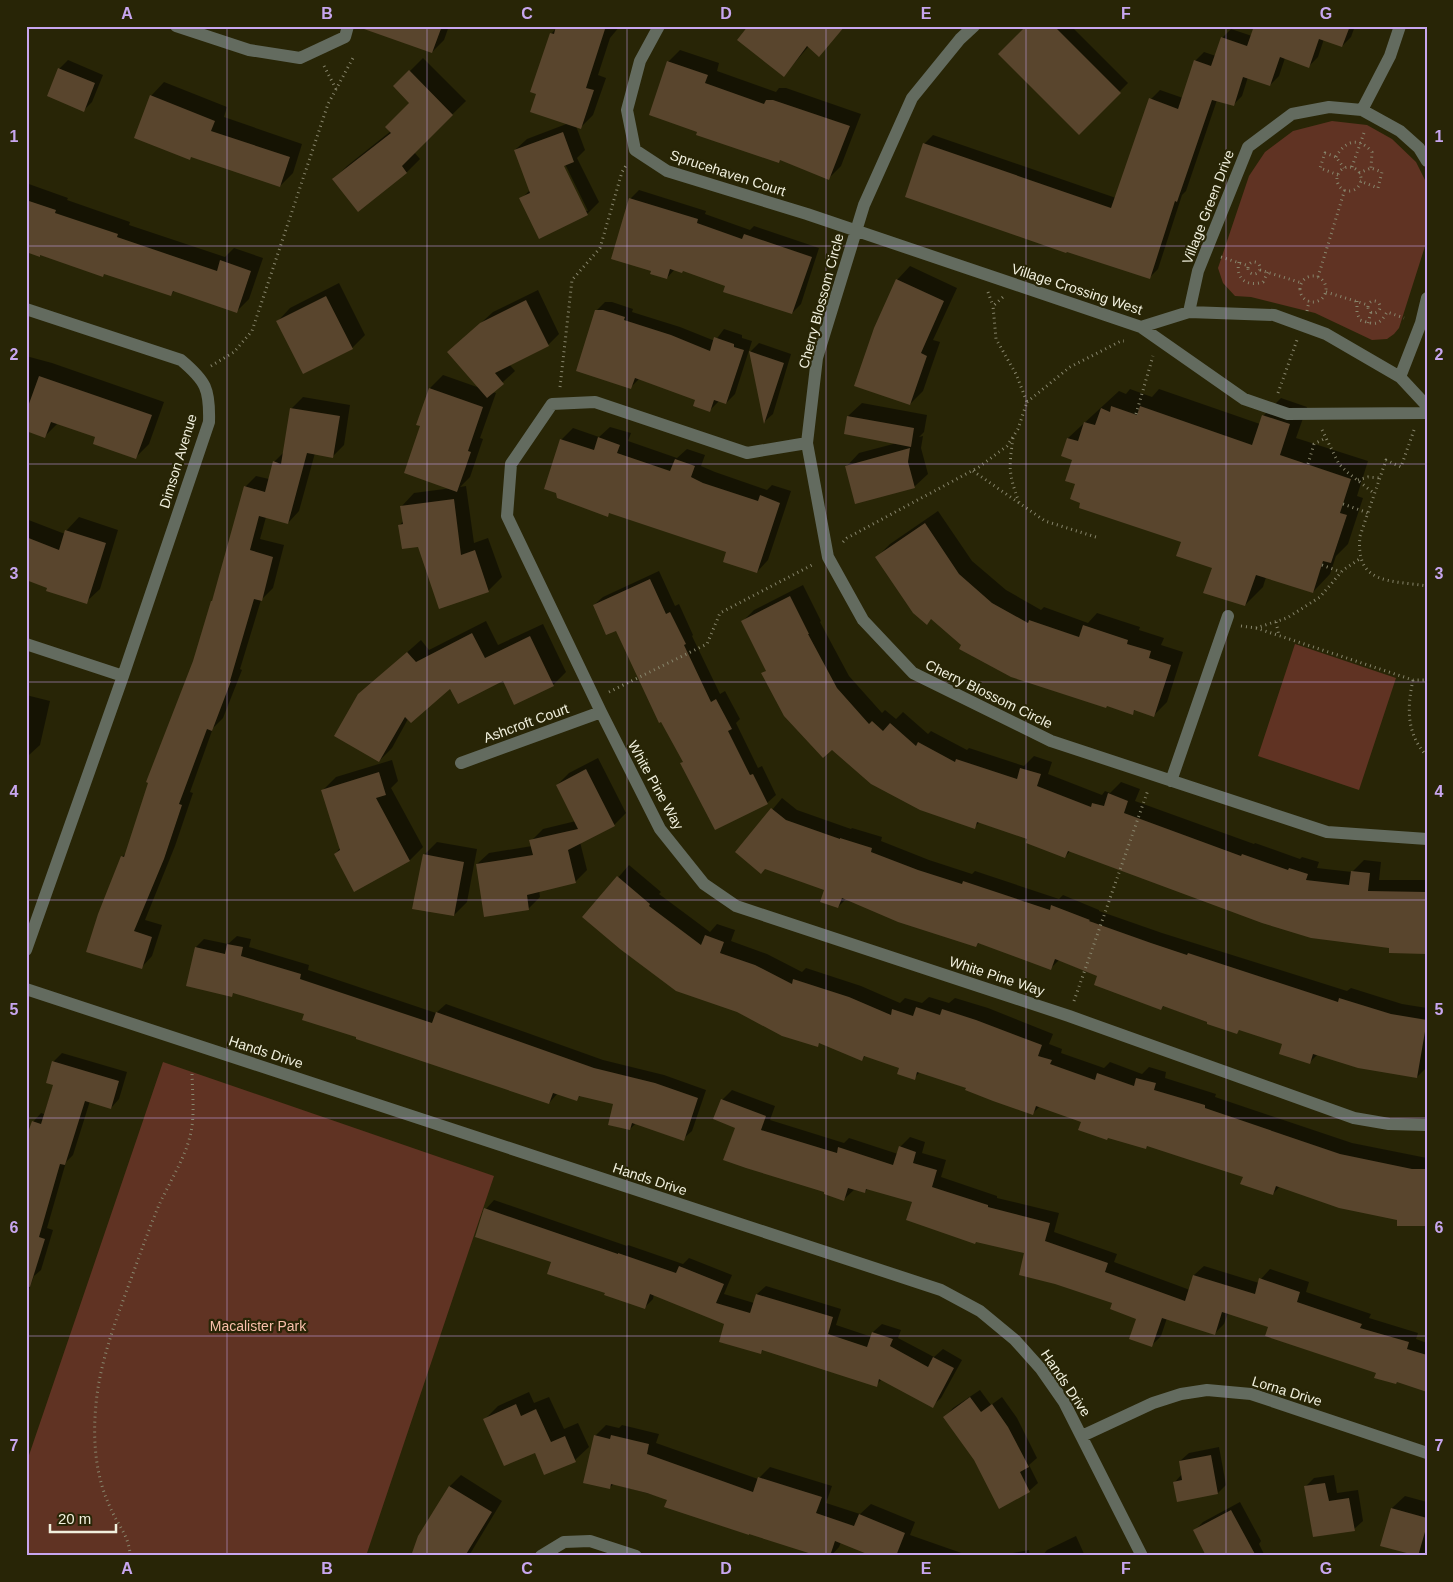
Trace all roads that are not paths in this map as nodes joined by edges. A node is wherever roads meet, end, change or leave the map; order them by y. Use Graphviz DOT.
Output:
graph roads {
  1 [pos="176,26"];
  2 [pos="348,26"];
  3 [pos="659,26"];
  4 [pos="974,26"];
  5 [pos="1400,26"];
  6 [pos="1366,113"];
  7 [pos="1427,161"];
  8 [pos="855,231"];
  9 [pos="1427,298"];
  10 [pos="26,309"];
  11 [pos="1189,312"];
  12 [pos="1141,327"];
  13 [pos="1400,377"];
  14 [pos="1425,411"];
  15 [pos="807,443"];
  16 [pos="1226,620"];
  17 [pos="26,644"];
  18 [pos="123,676"];
  19 [pos="601,712"];
  20 [pos="461,763"];
  21 [pos="1171,781"];
  22 [pos="1427,839"];
  23 [pos="26,950"];
  24 [pos="26,988"];
  25 [pos="1427,1125"];
  26 [pos="1082,1436"];
  27 [pos="1427,1453"];
  28 [pos="541,1556"];
  29 [pos="636,1556"];
  30 [pos="1142,1556"];
  1 -- 2 [label="street"];
  3 -- 8 [label="street, Sprucehaven Court"];
  4 -- 8 [label="street, Cherry Blossom Circle"];
  5 -- 6 [label="street"];
  6 -- 7 [label="street, Village Green Drive"];
  6 -- 11 [label="street, Village Green Drive"];
  8 -- 12 [label="street, Village Crossing West"];
  8 -- 15 [label="street, Cherry Blossom Circle"];
  9 -- 13 [label="street"];
  10 -- 18 [label="street, Dimson Avenue"];
  11 -- 12 [label="street, Village Crossing West"];
  11 -- 13 [label="street, Village Crossing West"];
  12 -- 14 [label="street"];
  13 -- 14 [label="street"];
  15 -- 19 [label="street, White Pine Way"];
  15 -- 21 [label="street, Cherry Blossom Circle"];
  16 -- 21 [label="street"];
  17 -- 18 [label="street"];
  18 -- 23 [label="street, Dimson Avenue"];
  19 -- 20 [label="street, Ashcroft Court"];
  19 -- 25 [label="street, White Pine Way"];
  21 -- 22 [label="street, Cherry Blossom Circle"];
  24 -- 26 [label="street, Hands Drive"];
  26 -- 27 [label="street, Lorna Drive"];
  26 -- 30 [label="street, Hands Drive"];
  28 -- 29 [label="street"];
}
